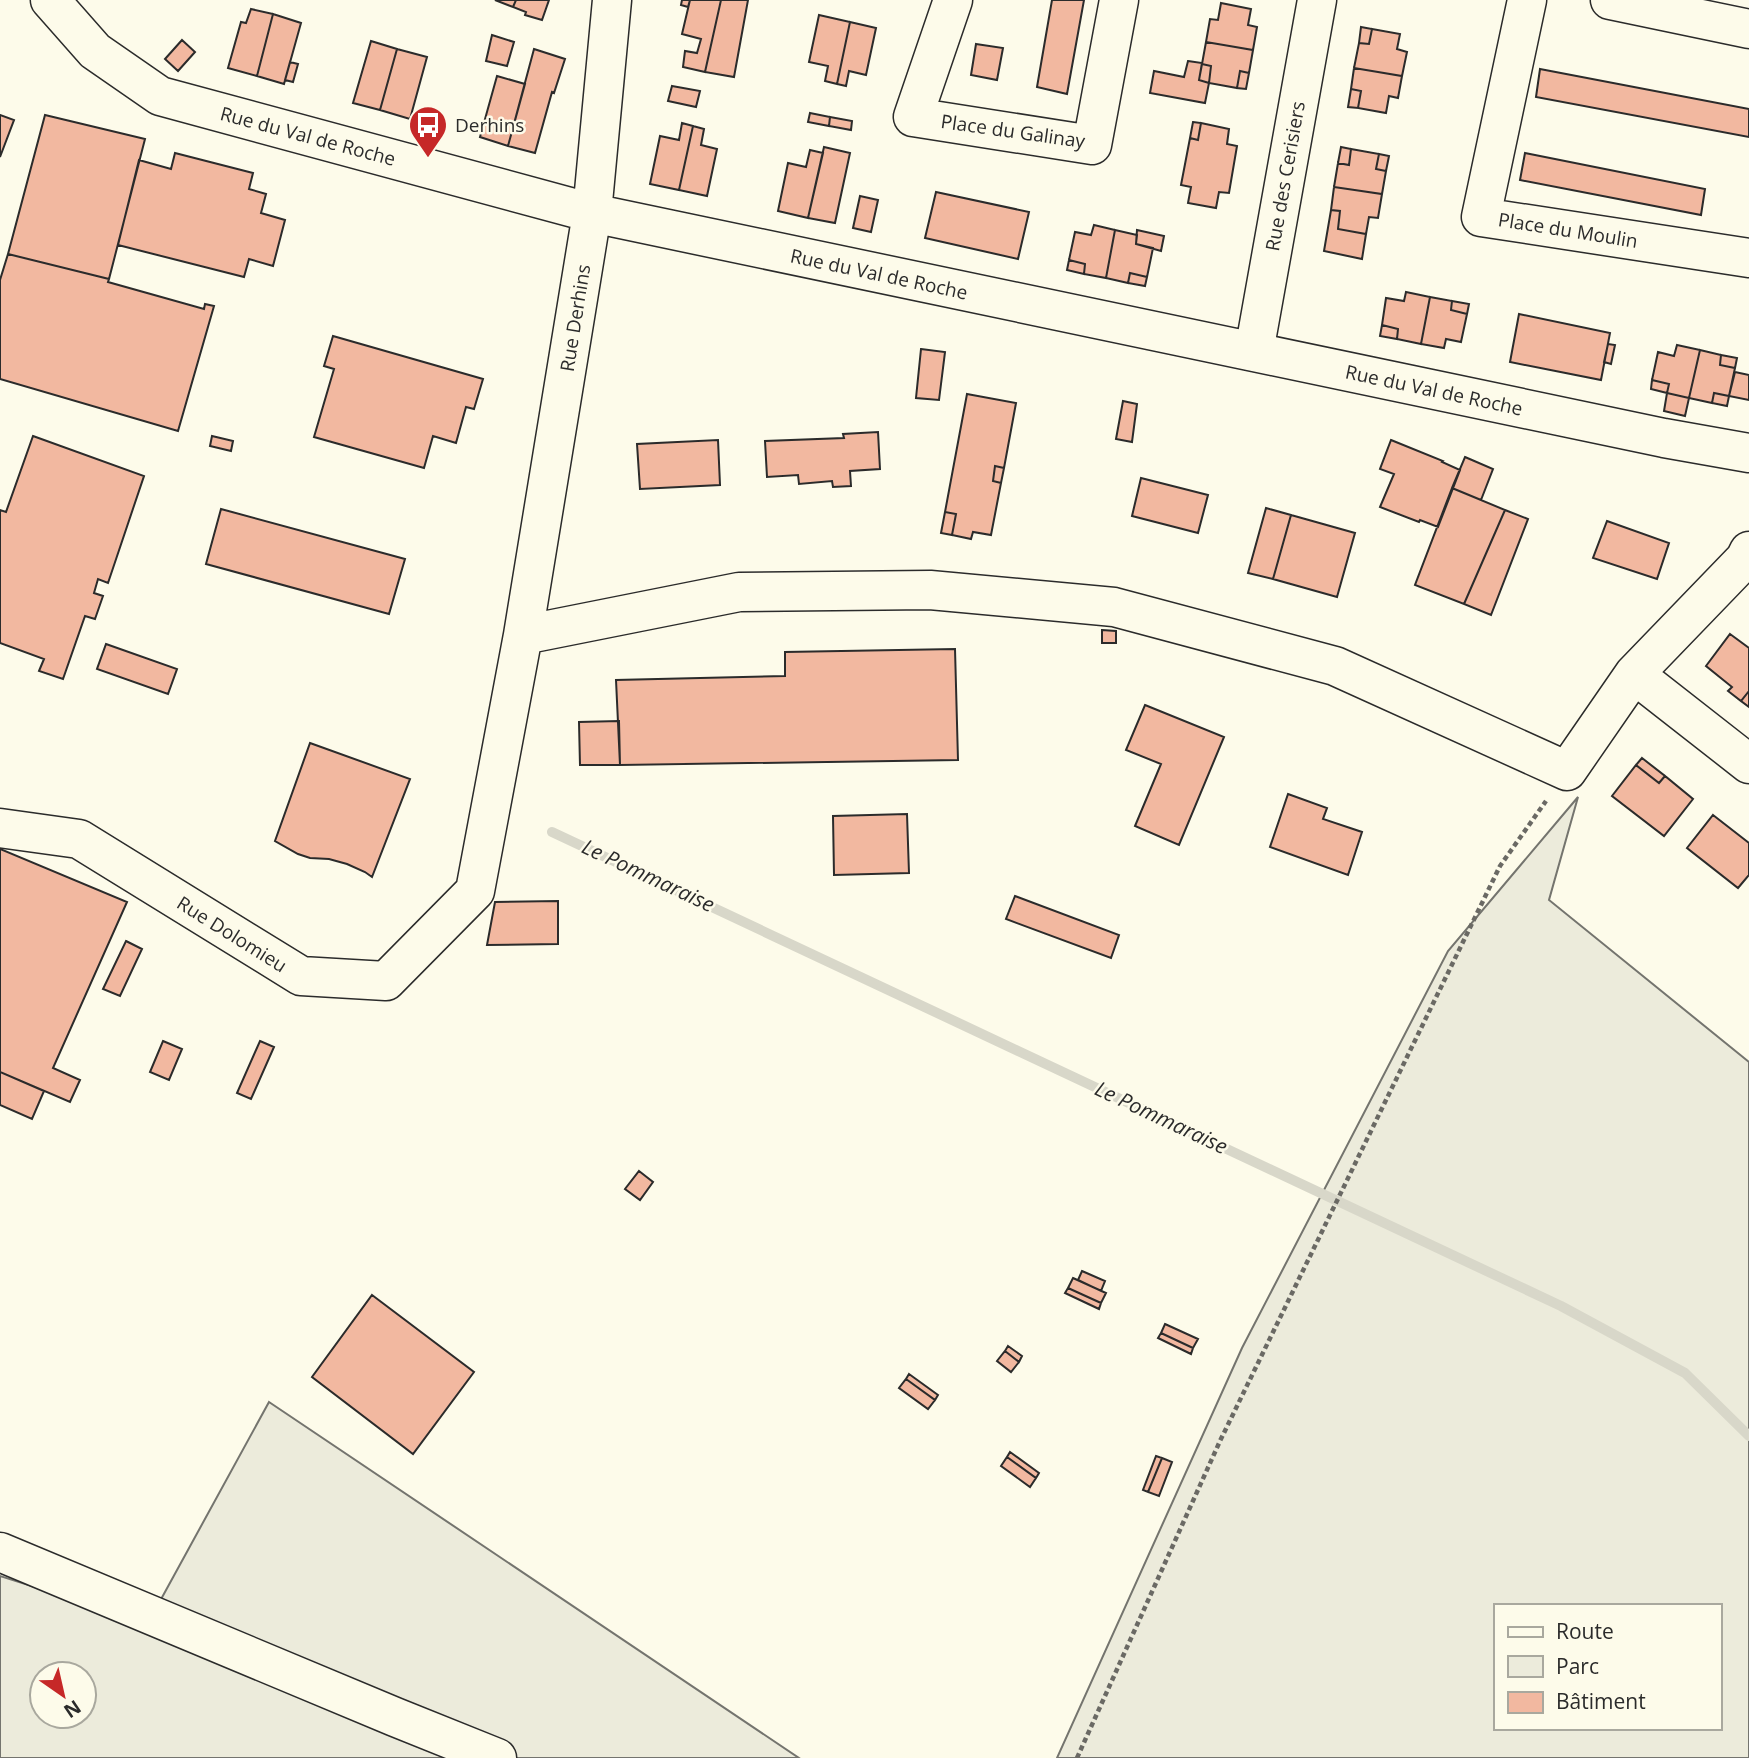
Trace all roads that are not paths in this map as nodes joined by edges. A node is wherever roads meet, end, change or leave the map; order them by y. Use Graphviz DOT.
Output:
graph roads {
  1 [pos="50,0"];
  2 [pos="612,0"];
  3 [pos="953,0"];
  4 [pos="1119,0"];
  5 [pos="1317,0"];
  6 [pos="1527,0"];
  7 [pos="1610,0"];
  8 [pos="1749,29"];
  9 [pos="592,214"];
  10 [pos="1749,258"];
  11 [pos="1254,352"];
  12 [pos="1749,453"];
  13 [pos="1749,551"];
  14 [pos="523,635"];
  15 [pos="1634,674"];
  16 [pos="1749,764"];
  17 [pos="0,828"];
  18 [pos="0,1552"];
  19 [pos="497,1758"];
  1 -- 9 [label="street, Rue du Val de Roche"];
  2 -- 9 [label="street, Rue Derhins"];
  3 -- 4 [label="street, Place du Galinay"];
  5 -- 11 [label="street, Rue des Cerisiers"];
  6 -- 10 [label="street, Place du Moulin"];
  7 -- 8 [label="street"];
  9 -- 11 [label="street, Rue du Val de Roche"];
  9 -- 14 [label="street, Rue Derhins"];
  11 -- 12 [label="street, Rue du Val de Roche"];
  13 -- 15 [label="street"];
  14 -- 15 [label="street"];
  14 -- 17 [label="street, Rue Dolomieu"];
  15 -- 16 [label="street"];
  18 -- 19 [label="street"];
}
